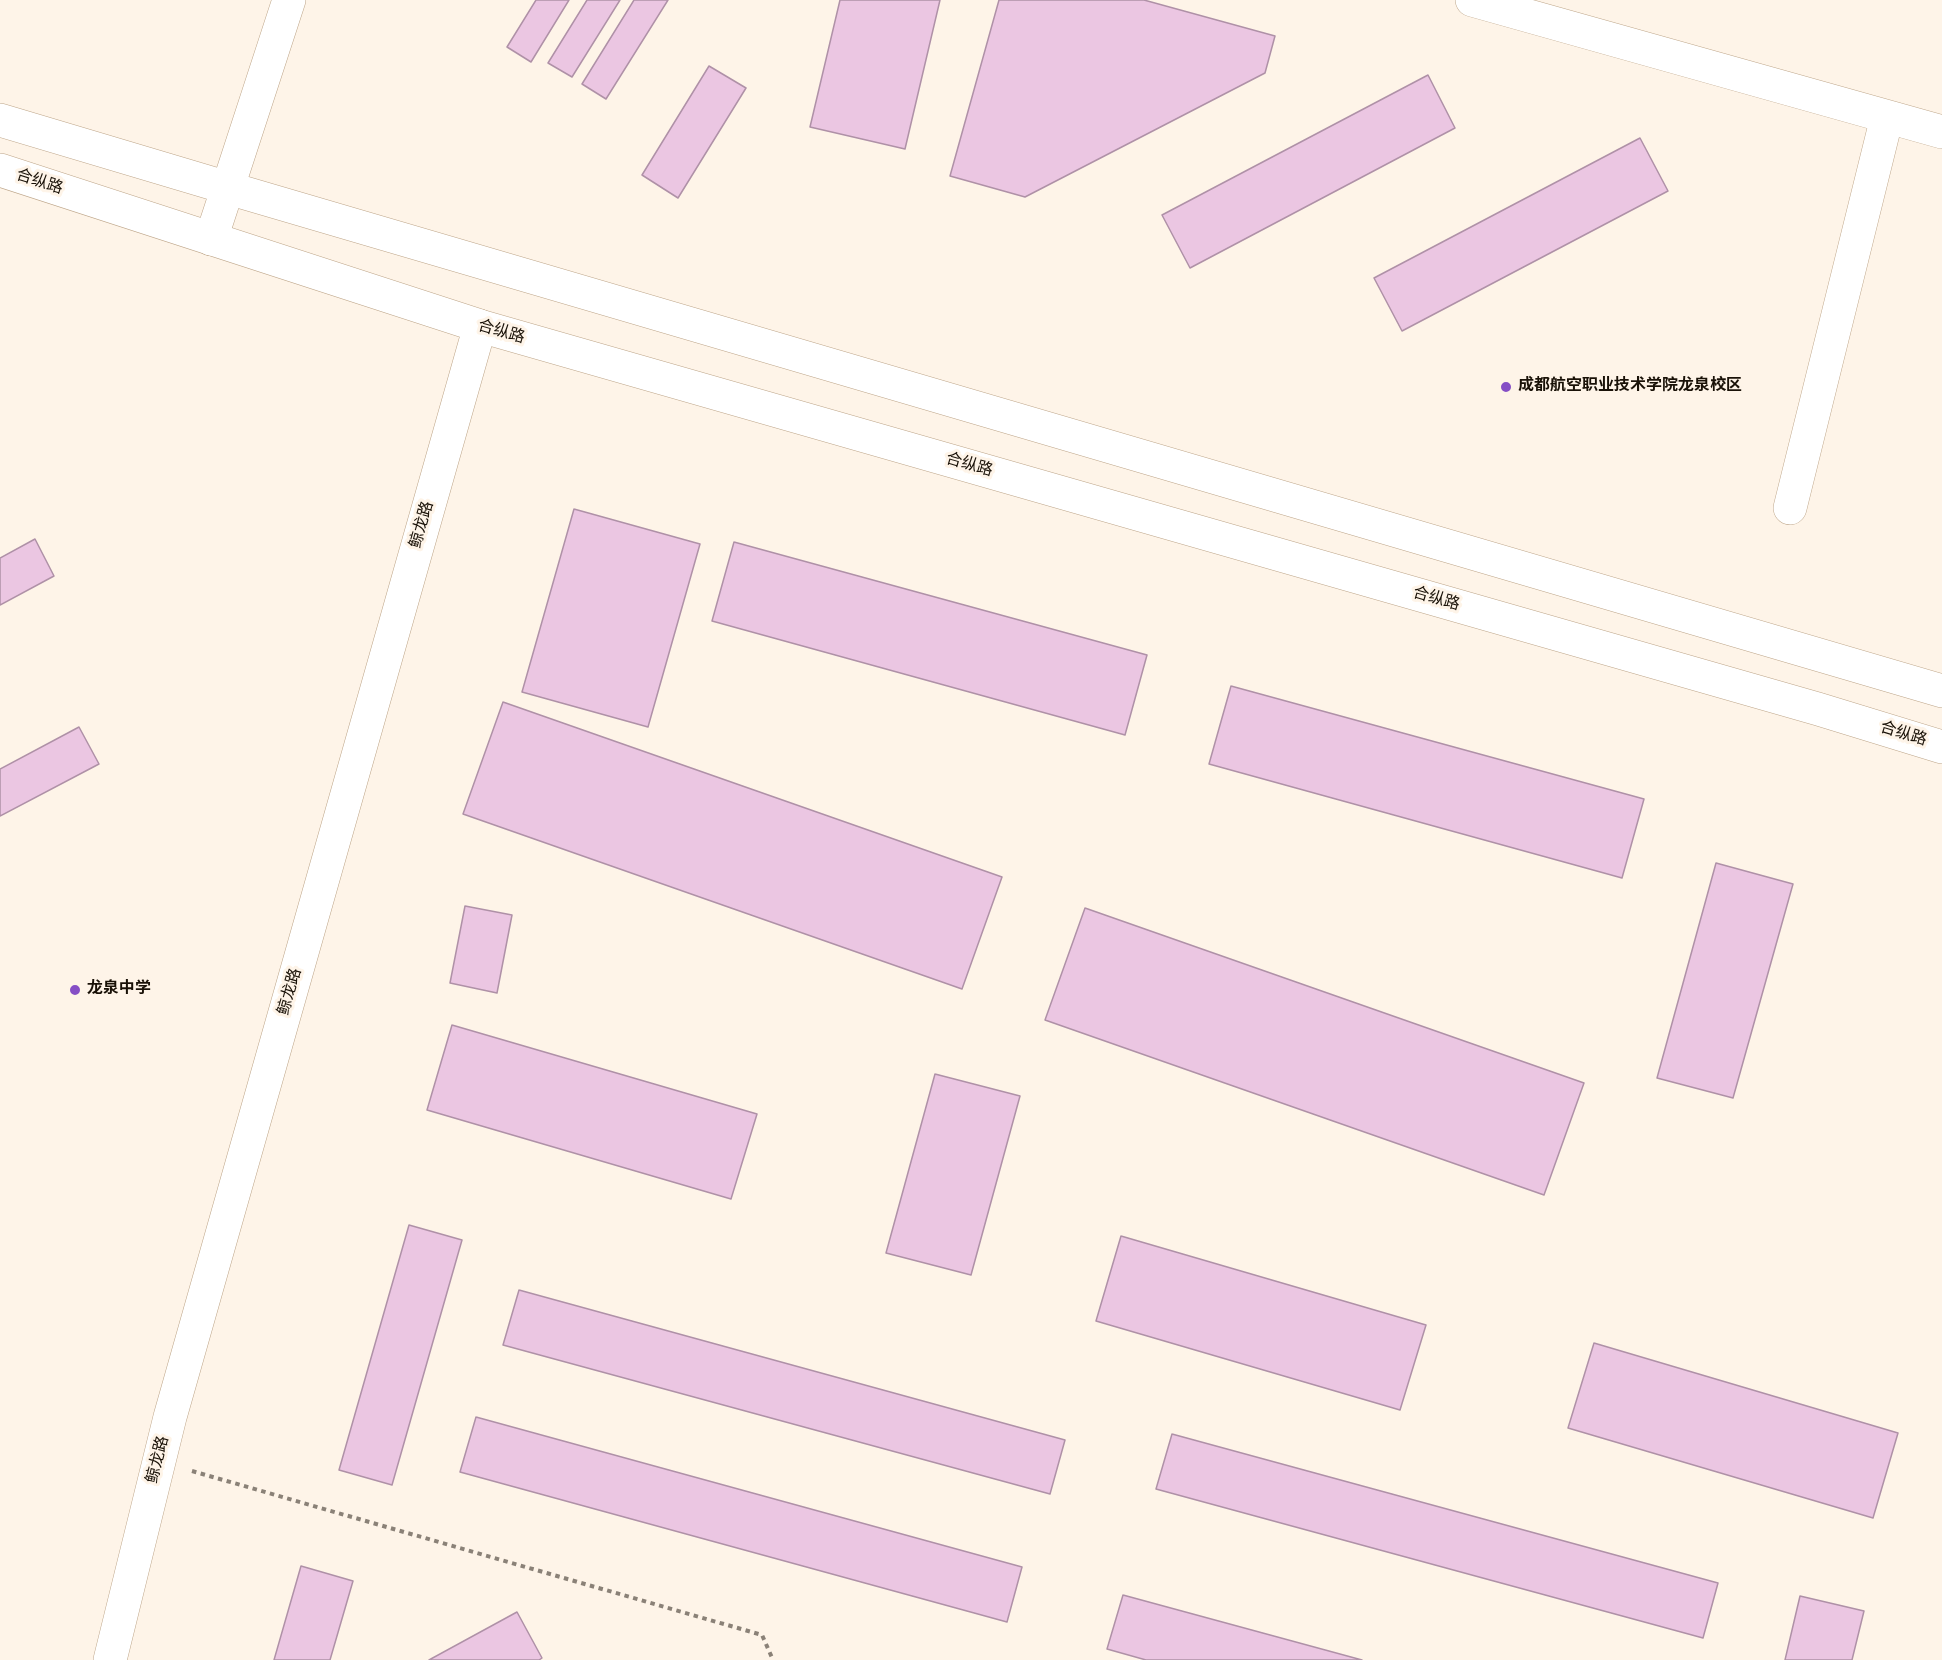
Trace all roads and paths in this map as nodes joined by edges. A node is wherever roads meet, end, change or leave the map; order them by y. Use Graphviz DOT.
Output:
graph roads {
  1 [pos="289,0"];
  2 [pos="1472,0"];
  3 [pos="1887,117"];
  4 [pos="0,120"];
  5 [pos="1942,132"];
  6 [pos="0,170"];
  7 [pos="228,188"];
  8 [pos="211,239"];
  9 [pos="480,326"];
  10 [pos="1790,508"];
  11 [pos="1942,691"];
  12 [pos="1942,747"];
  13 [pos="159,1461"];
  14 [pos="110,1660"];
  15 [pos="772,1660"];
  1 -- 7 [label="main road"];
  2 -- 3 [label="main road"];
  3 -- 5 [label="main road"];
  3 -- 10 [label="main road"];
  4 -- 7 [label="main road"];
  6 -- 8 [label="main road, 合纵路"];
  7 -- 8 [label="main road"];
  7 -- 11 [label="main road"];
  8 -- 9 [label="main road, 合纵路"];
  9 -- 12 [label="main road, 合纵路"];
  9 -- 13 [label="main road, 鲸龙路"];
  13 -- 14 [label="main road, 鲸龙路"];
  13 -- 15 [label="path"];
}
